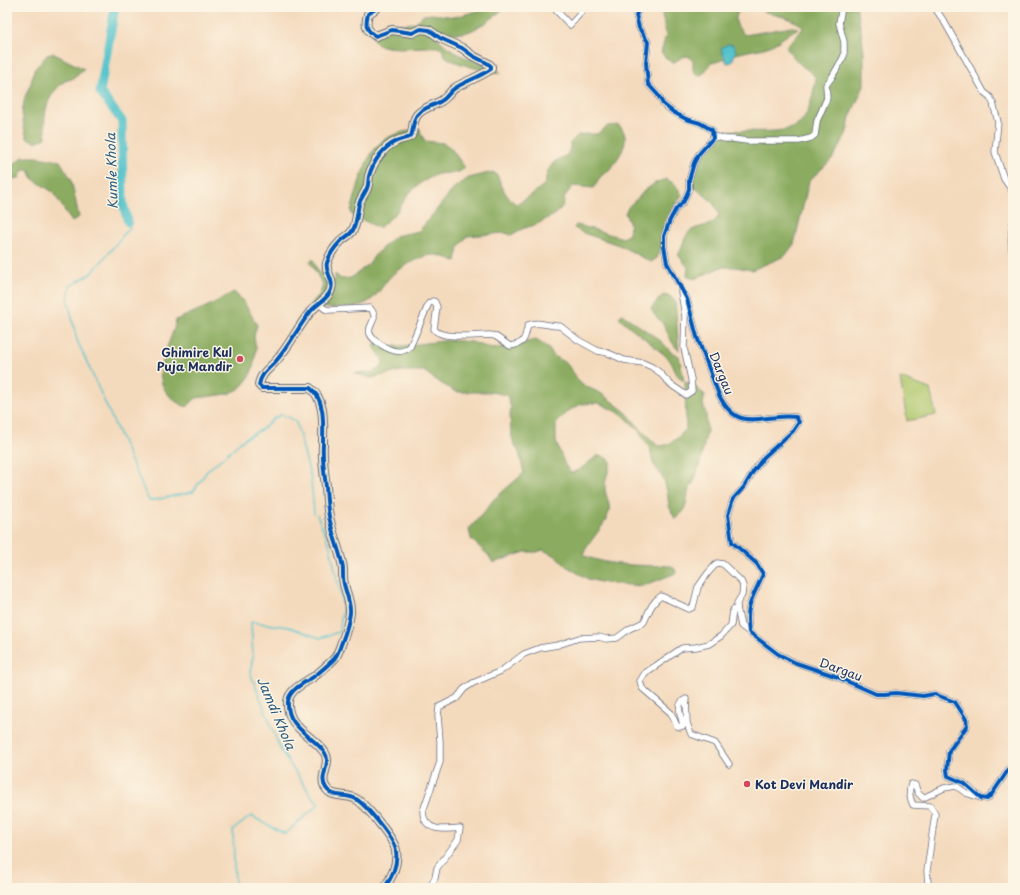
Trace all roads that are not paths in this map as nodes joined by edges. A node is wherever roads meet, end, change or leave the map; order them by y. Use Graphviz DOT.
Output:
graph roads {
  1 [pos="378,7"];
  2 [pos="553,7"];
  3 [pos="584,7"];
  4 [pos="640,7"];
  5 [pos="842,7"];
  6 [pos="935,7"];
  7 [pos="713,138"];
  8 [pos="1013,192"];
  9 [pos="1013,223"];
  10 [pos="1013,255"];
  11 [pos="680,286"];
  12 [pos="319,304"];
  13 [pos="736,608"];
  14 [pos="749,632"];
  15 [pos="1013,763"];
  16 [pos="729,764"];
  17 [pos="981,798"];
  18 [pos="384,888"];
  19 [pos="429,888"];
  20 [pos="932,888"];
  1 -- 12 [label="street"];
  2 -- 3 [label="street"];
  4 -- 7 [label="street"];
  5 -- 7 [label="street"];
  6 -- 8 [label="street"];
  7 -- 11 [label="street, Dargau"];
  9 -- 10 [label="street"];
  11 -- 12 [label="street"];
  11 -- 14 [label="street, Dargau"];
  12 -- 18 [label="street"];
  13 -- 14 [label="street"];
  13 -- 16 [label="street"];
  13 -- 19 [label="street"];
  14 -- 17 [label="street, Dargau"];
  15 -- 17 [label="street"];
  17 -- 20 [label="street"];
}
